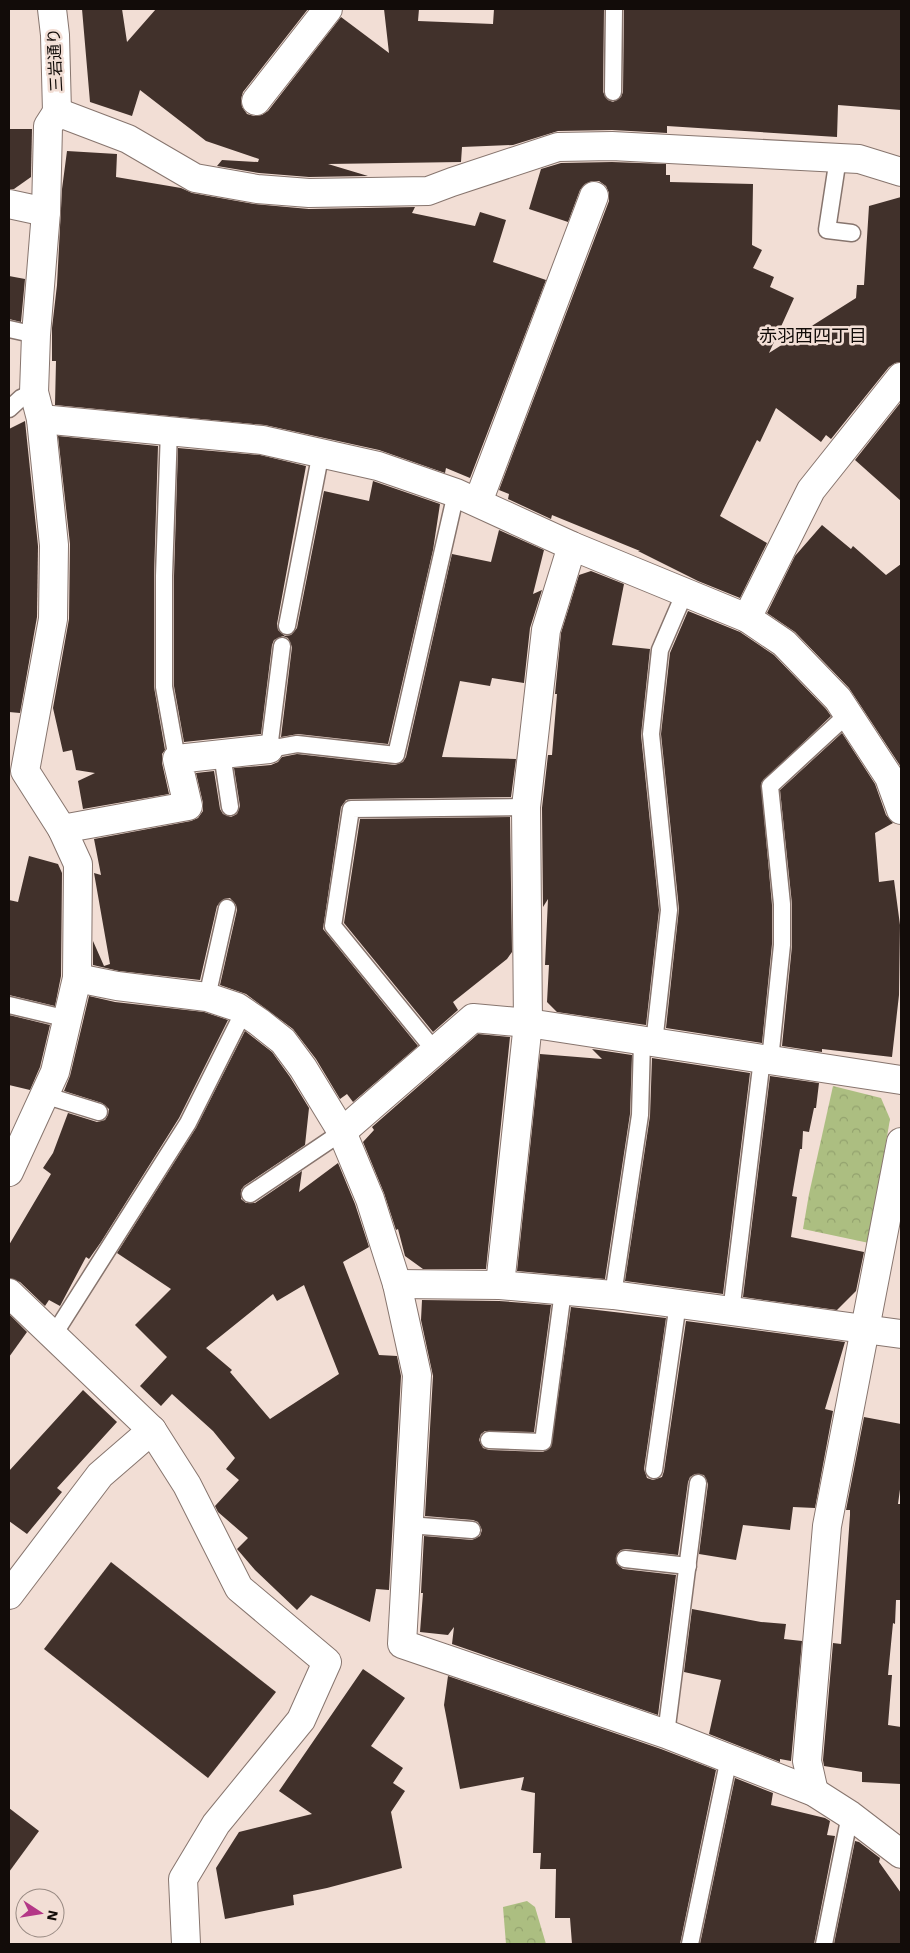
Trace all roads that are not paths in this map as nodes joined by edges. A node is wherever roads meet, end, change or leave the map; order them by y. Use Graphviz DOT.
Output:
graph roads {
  1 [pos="52,9"];
  2 [pos="328,9"];
  3 [pos="614,9"];
  4 [pos="613,92"];
  5 [pos="256,101"];
  6 [pos="57,112"];
  7 [pos="838,158"];
  8 [pos="901,172"];
  9 [pos="594,196"];
  10 [pos="9,204"];
  11 [pos="46,212"];
  12 [pos="852,233"];
  13 [pos="9,328"];
  14 [pos="36,336"];
  15 [pos="901,378"];
  16 [pos="34,392"];
  17 [pos="9,409"];
  18 [pos="41,419"];
  19 [pos="169,430"];
  20 [pos="321,452"];
  21 [pos="467,497"];
  22 [pos="572,546"];
  23 [pos="685,592"];
  24 [pos="747,618"];
  25 [pos="287,626"];
  26 [pos="282,646"];
  27 [pos="848,714"];
  28 [pos="269,748"];
  29 [pos="222,754"];
  30 [pos="177,759"];
  31 [pos="17,770"];
  32 [pos="230,807"];
  33 [pos="526,807"];
  34 [pos="901,810"];
  35 [pos="62,829"];
  36 [pos="227,908"];
  37 [pos="77,978"];
  38 [pos="207,998"];
  39 [pos="9,1005"];
  40 [pos="244,1011"];
  41 [pos="68,1019"];
  42 [pos="528,1023"];
  43 [pos="648,1042"];
  44 [pos="435,1051"];
  45 [pos="766,1060"];
  46 [pos="901,1080"];
  47 [pos="44,1095"];
  48 [pos="99,1112"];
  49 [pos="342,1132"];
  50 [pos="901,1142"];
  51 [pos="9,1172"];
  52 [pos="250,1194"];
  53 [pos="397,1284"];
  54 [pos="500,1285"];
  55 [pos="563,1291"];
  56 [pos="9,1294"];
  57 [pos="613,1295"];
  58 [pos="678,1303"];
  59 [pos="731,1312"];
  60 [pos="864,1330"];
  61 [pos="901,1334"];
  62 [pos="53,1336"];
  63 [pos="152,1430"];
  64 [pos="489,1440"];
  65 [pos="654,1470"];
  66 [pos="698,1483"];
  67 [pos="409,1525"];
  68 [pos="472,1530"];
  69 [pos="625,1559"];
  70 [pos="688,1566"];
  71 [pos="9,1595"];
  72 [pos="666,1734"];
  73 [pos="729,1758"];
  74 [pos="814,1792"];
  75 [pos="850,1815"];
  76 [pos="901,1854"];
  77 [pos="186,1944"];
  78 [pos="690,1944"];
  79 [pos="824,1944"];
  1 -- 6 [label="street, 三岩通り"];
  2 -- 5 [label="street"];
  3 -- 4 [label="lane"];
  6 -- 7 [label="street"];
  6 -- 11 [label="street"];
  7 -- 8 [label="street"];
  7 -- 12 [label="lane"];
  9 -- 21 [label="street"];
  10 -- 11 [label="street"];
  11 -- 14 [label="street"];
  13 -- 14 [label="lane"];
  14 -- 16 [label="street"];
  15 -- 24 [label="street"];
  16 -- 17 [label="lane"];
  16 -- 18 [label="street"];
  18 -- 19 [label="street"];
  18 -- 31 [label="street"];
  19 -- 20 [label="street"];
  19 -- 30 [label="lane"];
  20 -- 21 [label="street"];
  20 -- 25 [label="lane"];
  21 -- 22 [label="street"];
  21 -- 28 [label="lane"];
  22 -- 23 [label="street"];
  22 -- 33 [label="street"];
  23 -- 24 [label="street"];
  23 -- 43 [label="lane"];
  24 -- 27 [label="street"];
  26 -- 28 [label="lane"];
  27 -- 34 [label="street"];
  27 -- 45 [label="lane"];
  28 -- 29 [label="street"];
  29 -- 30 [label="street"];
  29 -- 32 [label="lane"];
  30 -- 35 [label="street"];
  31 -- 35 [label="street"];
  33 -- 42 [label="street"];
  33 -- 44 [label="lane"];
  35 -- 37 [label="street"];
  36 -- 38 [label="lane"];
  37 -- 38 [label="street"];
  37 -- 41 [label="street"];
  38 -- 40 [label="street"];
  39 -- 41 [label="lane"];
  40 -- 49 [label="street"];
  40 -- 62 [label="lane"];
  41 -- 47 [label="street"];
  42 -- 43 [label="street"];
  42 -- 44 [label="street"];
  42 -- 54 [label="street"];
  43 -- 45 [label="street"];
  43 -- 57 [label="lane"];
  44 -- 49 [label="street"];
  45 -- 46 [label="street"];
  45 -- 59 [label="lane"];
  47 -- 48 [label="lane"];
  47 -- 51 [label="street"];
  49 -- 52 [label="lane"];
  49 -- 53 [label="street"];
  50 -- 60 [label="street"];
  53 -- 54 [label="street"];
  53 -- 67 [label="street"];
  54 -- 55 [label="street"];
  55 -- 57 [label="street"];
  55 -- 64 [label="lane"];
  56 -- 62 [label="street"];
  57 -- 58 [label="street"];
  58 -- 59 [label="street"];
  58 -- 65 [label="lane"];
  59 -- 60 [label="street"];
  60 -- 61 [label="street"];
  60 -- 74 [label="street"];
  62 -- 63 [label="street"];
  63 -- 71 [label="street"];
  63 -- 77 [label="street"];
  66 -- 70 [label="lane"];
  67 -- 68 [label="lane"];
  67 -- 72 [label="street"];
  69 -- 70 [label="lane"];
  70 -- 72 [label="lane"];
  72 -- 73 [label="street"];
  73 -- 74 [label="street"];
  73 -- 78 [label="lane"];
  74 -- 75 [label="street"];
  75 -- 76 [label="street"];
  75 -- 79 [label="lane"];
}
